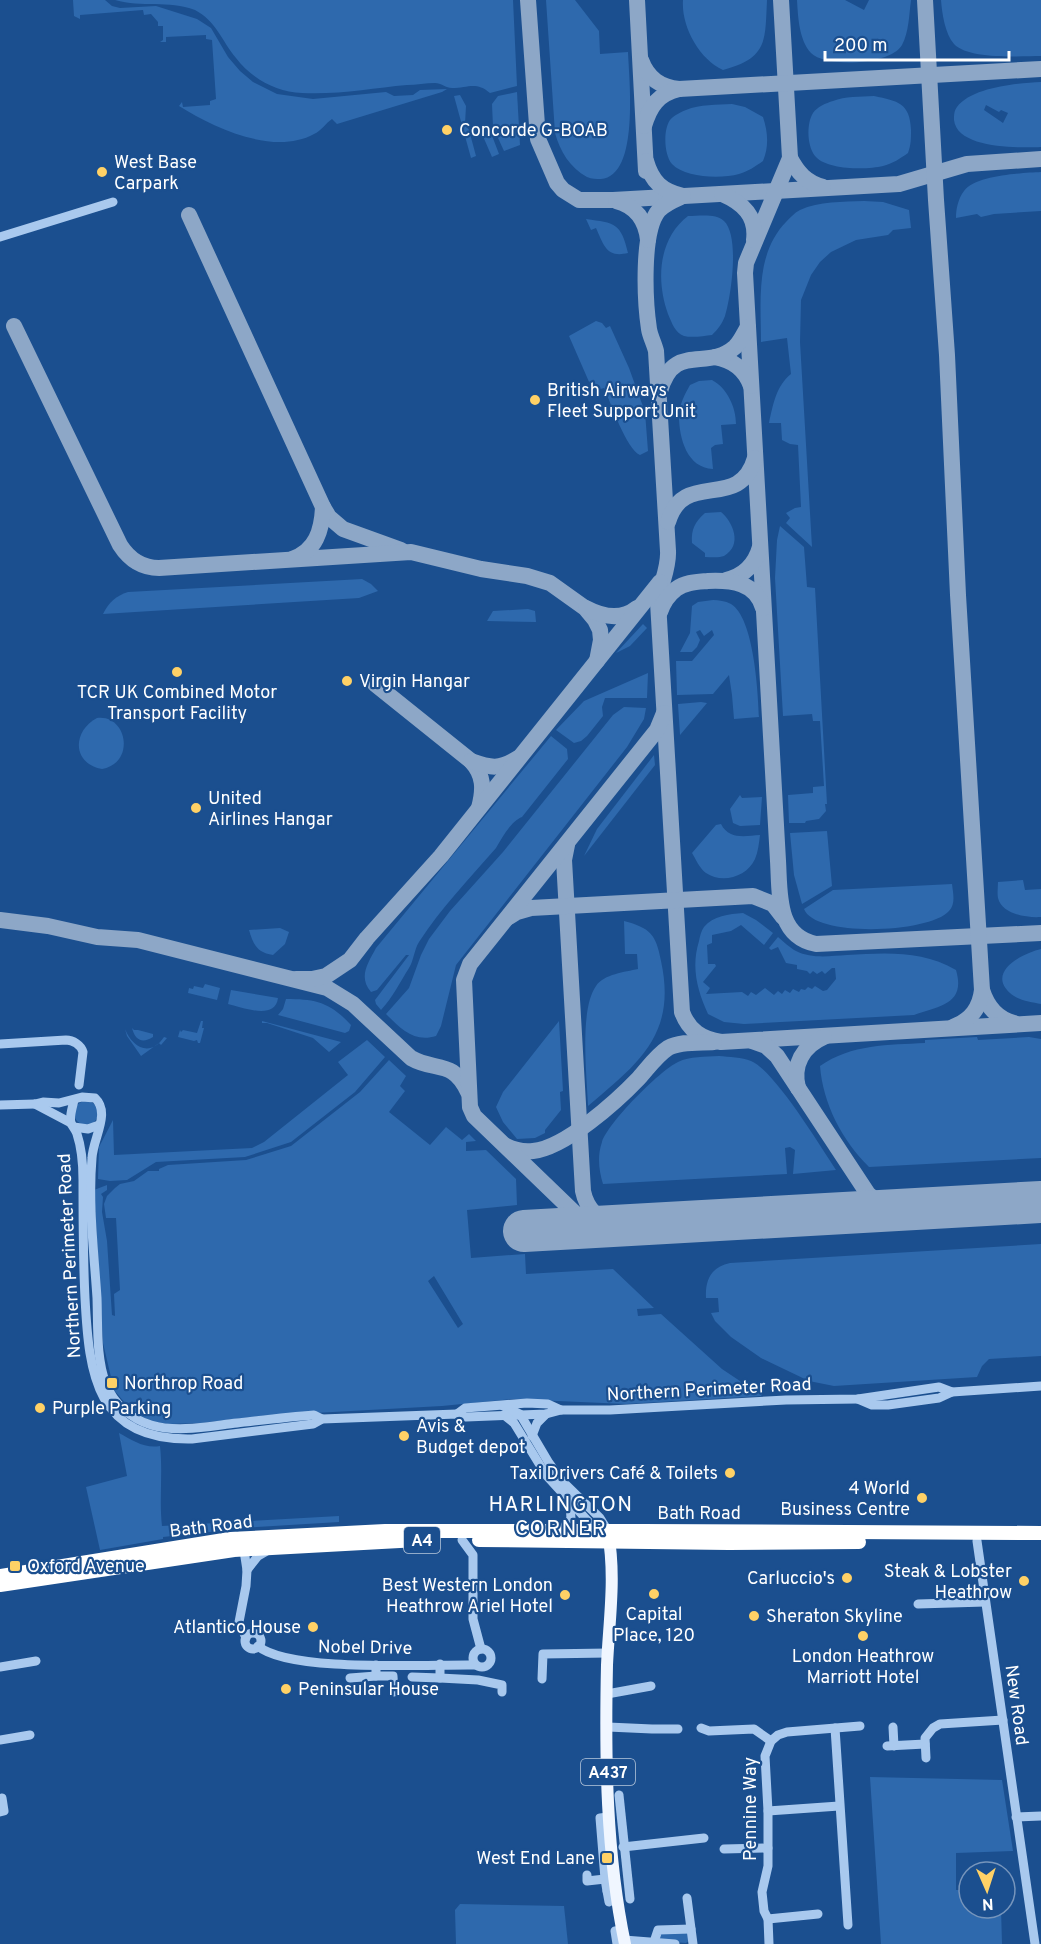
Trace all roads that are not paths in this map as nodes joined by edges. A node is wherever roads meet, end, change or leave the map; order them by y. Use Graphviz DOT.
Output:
graph roads {
  1 [pos="113,202"];
  2 [pos="0,237"];
  3 [pos="0,1044"];
  4 [pos="79,1085"];
  5 [pos="75,1100"];
  6 [pos="35,1104"];
  7 [pos="0,1105"];
  8 [pos="72,1125"];
  9 [pos="99,1125"];
  10 [pos="1041,1386"];
  11 [pos="527,1403"];
  12 [pos="503,1410"];
  13 [pos="561,1410"];
  14 [pos="520,1414"];
  15 [pos="546,1414"];
  16 [pos="322,1419"];
  17 [pos="520,1434"];
  18 [pos="532,1436"];
  19 [pos="570,1502"];
  20 [pos="560,1531"];
  21 [pos="1041,1533"];
  22 [pos="604,1536"];
  23 [pos="462,1540"];
  24 [pos="489,1540"];
  25 [pos="629,1541"];
  26 [pos="977,1541"];
  27 [pos="1041,1542"];
  28 [pos="275,1547"];
  29 [pos="244,1548"];
  30 [pos="473,1556"];
  31 [pos="611,1562"];
  32 [pos="247,1570"];
  33 [pos="0,1576"];
  34 [pos="0,1586"];
  35 [pos="985,1602"];
  36 [pos="610,1603"];
  37 [pos="918,1604"];
  38 [pos="481,1649"];
  39 [pos="608,1653"];
  40 [pos="36,1661"];
  41 [pos="440,1664"];
  42 [pos="376,1665"];
  43 [pos="475,1665"];
  44 [pos="0,1667"];
  45 [pos="502,1673"];
  46 [pos="376,1676"];
  47 [pos="412,1677"];
  48 [pos="440,1677"];
  49 [pos="350,1678"];
  50 [pos="542,1679"];
  51 [pos="651,1686"];
  52 [pos="394,1692"];
  53 [pos="608,1694"];
  54 [pos="1003,1720"];
  55 [pos="860,1726"];
  56 [pos="608,1727"];
  57 [pos="893,1727"];
  58 [pos="678,1728"];
  59 [pos="701,1728"];
  60 [pos="835,1728"];
  61 [pos="30,1735"];
  62 [pos="0,1740"];
  63 [pos="771,1741"];
  64 [pos="925,1744"];
  65 [pos="926,1758"];
  66 [pos="2,1798"];
  67 [pos="615,1800"];
  68 [pos="839,1806"];
  69 [pos="768,1811"];
  70 [pos="3,1813"];
  71 [pos="1041,1816"];
  72 [pos="1016,1817"];
  73 [pos="704,1838"];
  74 [pos="623,1847"];
  75 [pos="768,1848"];
  76 [pos="724,1849"];
  77 [pos="587,1875"];
  78 [pos="614,1883"];
  79 [pos="687,1898"];
  80 [pos="630,1899"];
  81 [pos="609,1902"];
  82 [pos="1041,1904"];
  83 [pos="1030,1905"];
  84 [pos="818,1914"];
  85 [pos="768,1919"];
  86 [pos="848,1925"];
  87 [pos="691,1929"];
  88 [pos="627,1941"];
  89 [pos="654,1942"];
  90 [pos="675,1944"];
  91 [pos="693,1944"];
  92 [pos="769,1944"];
  93 [pos="1035,1944"];
  1 -- 2 [label="street"];
  3 -- 4 [label="street"];
  5 -- 6 [label="street"];
  5 -- 8 [label="street"];
  5 -- 9 [label="street"];
  6 -- 7 [label="street"];
  6 -- 8 [label="street"];
  8 -- 9 [label="street"];
  8 -- 16 [label="street, Northern Perimeter Road"];
  9 -- 16 [label="street, Northern Perimeter Road"];
  10 -- 13 [label="street, Northern Perimeter Road"];
  11 -- 12 [label="street, Northern Perimeter Road"];
  11 -- 13 [label="street, Northern Perimeter Road"];
  11 -- 14 [label="street"];
  12 -- 14 [label="street"];
  12 -- 16 [label="street, Northern Perimeter Road"];
  12 -- 17 [label="street"];
  13 -- 15 [label="street, Northern Perimeter Road"];
  14 -- 15 [label="street, Northern Perimeter Road"];
  14 -- 17 [label="street"];
  14 -- 18 [label="street"];
  15 -- 18 [label="street"];
  17 -- 19 [label="street"];
  18 -- 22 [label="street"];
  19 -- 20 [label="street"];
  19 -- 22 [label="street"];
  20 -- 22 [label="highway, Bath Road / A4"];
  20 -- 29 [label="highway, Bath Road / A4"];
  21 -- 22 [label="highway, Bath Road / A4"];
  22 -- 24 [label="highway, Bath Road / A4"];
  22 -- 25 [label="highway, Bath Road / A4"];
  22 -- 31 [label="main road, A437"];
  22 -- 36 [label="main road, A437"];
  23 -- 24 [label="highway, Bath Road / A4"];
  23 -- 28 [label="highway, Bath Road / A4"];
  23 -- 30 [label="street"];
  24 -- 30 [label="street"];
  25 -- 26 [label="highway, Bath Road / A4"];
  25 -- 31 [label="main road"];
  26 -- 27 [label="highway, Bath Road / A4"];
  26 -- 35 [label="street, New Road"];
  28 -- 29 [label="highway, Bath Road / A4"];
  28 -- 32 [label="street"];
  29 -- 32 [label="street"];
  29 -- 33 [label="highway, Bath Road / A4"];
  29 -- 34 [label="highway, Bath Road / A4"];
  30 -- 38 [label="street"];
  31 -- 36 [label="main road, A437"];
  32 -- 42 [label="street, Nobel Drive"];
  35 -- 37 [label="street"];
  35 -- 54 [label="street, New Road"];
  36 -- 39 [label="main road, A437"];
  38 -- 43 [label="street"];
  38 -- 43 [label="street"];
  39 -- 50 [label="street"];
  39 -- 53 [label="main road, A437"];
  40 -- 44 [label="street"];
  41 -- 42 [label="street, Nobel Drive"];
  41 -- 43 [label="street, Nobel Drive"];
  41 -- 48 [label="street"];
  42 -- 46 [label="street"];
  45 -- 48 [label="street"];
  46 -- 49 [label="street"];
  46 -- 52 [label="street"];
  47 -- 48 [label="street"];
  51 -- 53 [label="street"];
  53 -- 56 [label="main road, A437"];
  54 -- 64 [label="street"];
  54 -- 72 [label="street, New Road"];
  55 -- 60 [label="street, Pennine Way"];
  56 -- 58 [label="street"];
  56 -- 67 [label="main road, A437"];
  57 -- 64 [label="street"];
  59 -- 63 [label="street"];
  60 -- 63 [label="street, Pennine Way"];
  60 -- 68 [label="street"];
  61 -- 62 [label="street"];
  63 -- 69 [label="street, Pennine Way"];
  64 -- 65 [label="street"];
  66 -- 70 [label="street"];
  67 -- 74 [label="street"];
  67 -- 78 [label="main road, A437"];
  68 -- 69 [label="street"];
  68 -- 86 [label="street"];
  69 -- 75 [label="street, Pennine Way"];
  71 -- 72 [label="street"];
  72 -- 83 [label="street, New Road"];
  73 -- 74 [label="street"];
  74 -- 78 [label="street"];
  75 -- 76 [label="street"];
  75 -- 85 [label="street, Pennine Way"];
  77 -- 78 [label="street"];
  78 -- 80 [label="street"];
  78 -- 81 [label="street"];
  78 -- 88 [label="main road, A437"];
  79 -- 87 [label="street"];
  82 -- 83 [label="street"];
  83 -- 93 [label="street, New Road"];
  84 -- 85 [label="street"];
  85 -- 92 [label="street, Pennine Way"];
  87 -- 89 [label="street"];
  87 -- 91 [label="street"];
  88 -- 89 [label="street"];
  89 -- 90 [label="street"];
}
